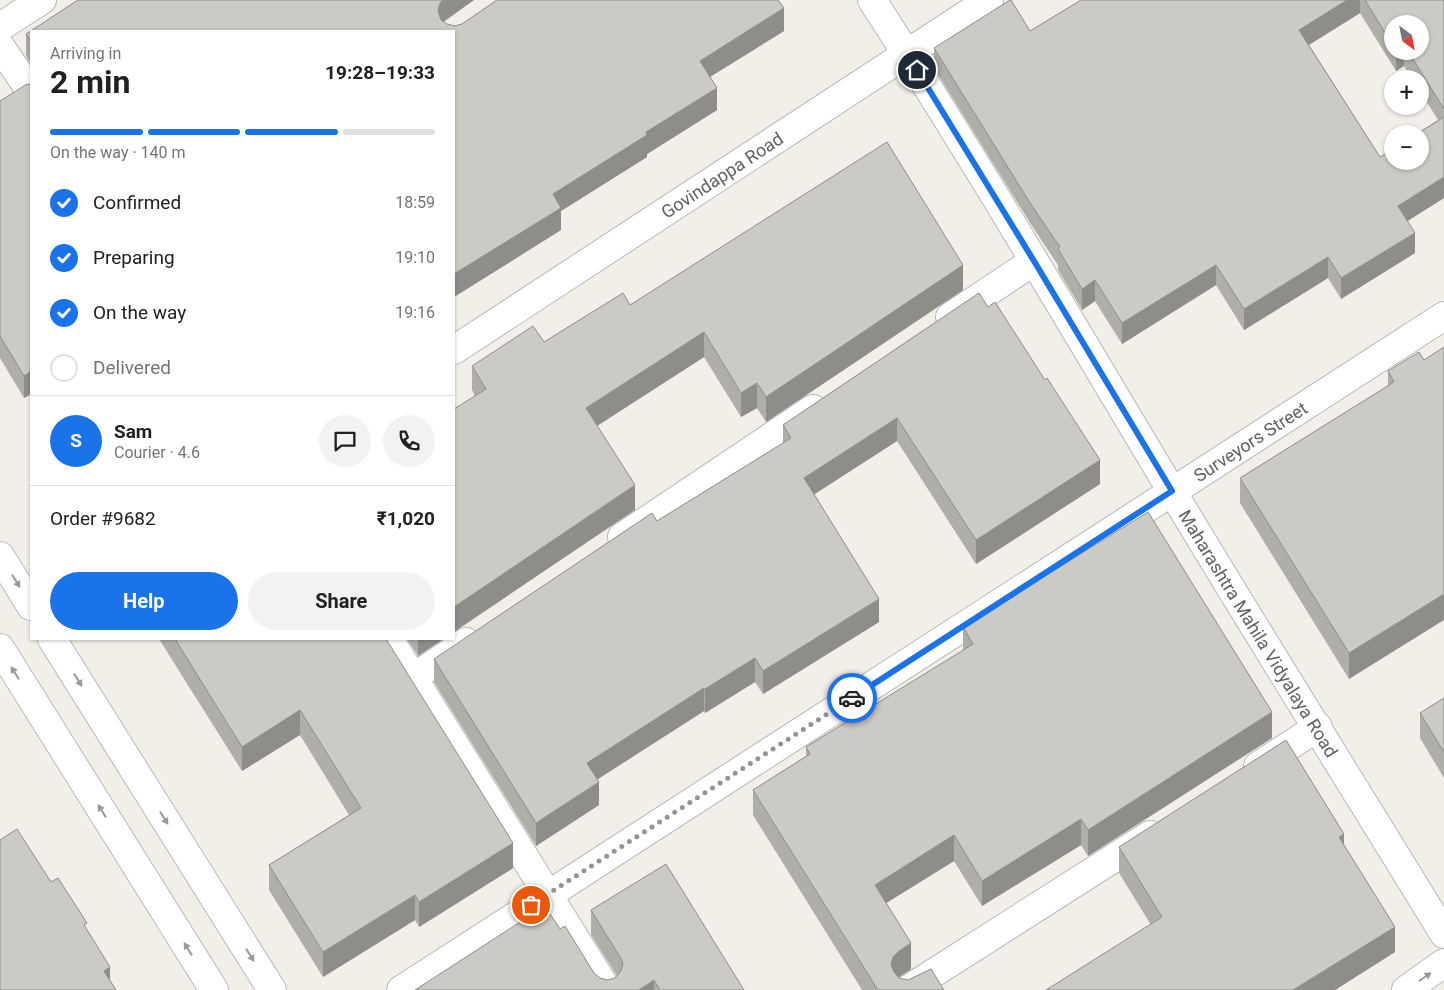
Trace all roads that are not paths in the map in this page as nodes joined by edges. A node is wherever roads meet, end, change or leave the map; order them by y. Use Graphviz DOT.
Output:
graph roads {
  1 [pos="42,0"];
  2 [pos="872,0"];
  3 [pos="989,0"];
  4 [pos="0,27"];
  5 [pos="0,46"];
  6 [pos="907,54"];
  7 [pos="30,91"];
  8 [pos="1034,261"];
  9 [pos="1444,316"];
  10 [pos="934,328"];
  11 [pos="455,349"];
  12 [pos="834,395"];
  13 [pos="1172,491"];
  14 [pos="604,550"];
  15 [pos="0,556"];
  16 [pos="30,604"];
  17 [pos="488,627"];
  18 [pos="53,640"];
  19 [pos="390,640"];
  20 [pos="0,648"];
  21 [pos="414,677"];
  22 [pos="1318,727"];
  23 [pos="1234,781"];
  24 [pos="1167,824"];
  25 [pos="547,894"];
  26 [pos="1444,934"];
  27 [pos="1444,963"];
  28 [pos="214,990"];
  29 [pos="272,990"];
  30 [pos="401,990"];
  31 [pos="607,990"];
  32 [pos="907,990"];
  33 [pos="1406,990"];
  1 -- 4 [label="street"];
  2 -- 6 [label="street, Maharashtra Mahila Vidyalaya Road"];
  3 -- 6 [label="street, Govindappa Road"];
  5 -- 7 [label="street"];
  6 -- 8 [label="street, Maharashtra Mahila Vidyalaya Road"];
  6 -- 11 [label="street, Govindappa Road"];
  8 -- 10 [label="street"];
  8 -- 13 [label="street, Maharashtra Mahila Vidyalaya Road"];
  9 -- 13 [label="street, Surveyors Street"];
  12 -- 14 [label="street"];
  13 -- 22 [label="street, Maharashtra Mahila Vidyalaya Road"];
  13 -- 25 [label="street, Surveyors Street"];
  15 -- 16 [label="street, one-way"];
  17 -- 21 [label="street"];
  18 -- 29 [label="street, one-way"];
  19 -- 21 [label="street"];
  28 -- 20 [label="street, one-way"];
  21 -- 25 [label="street"];
  22 -- 23 [label="street"];
  22 -- 26 [label="street, Maharashtra Mahila Vidyalaya Road"];
  24 -- 32 [label="street"];
  25 -- 30 [label="street, Surveyors Street"];
  25 -- 31 [label="street"];
  33 -- 27 [label="street, one-way"];
}
